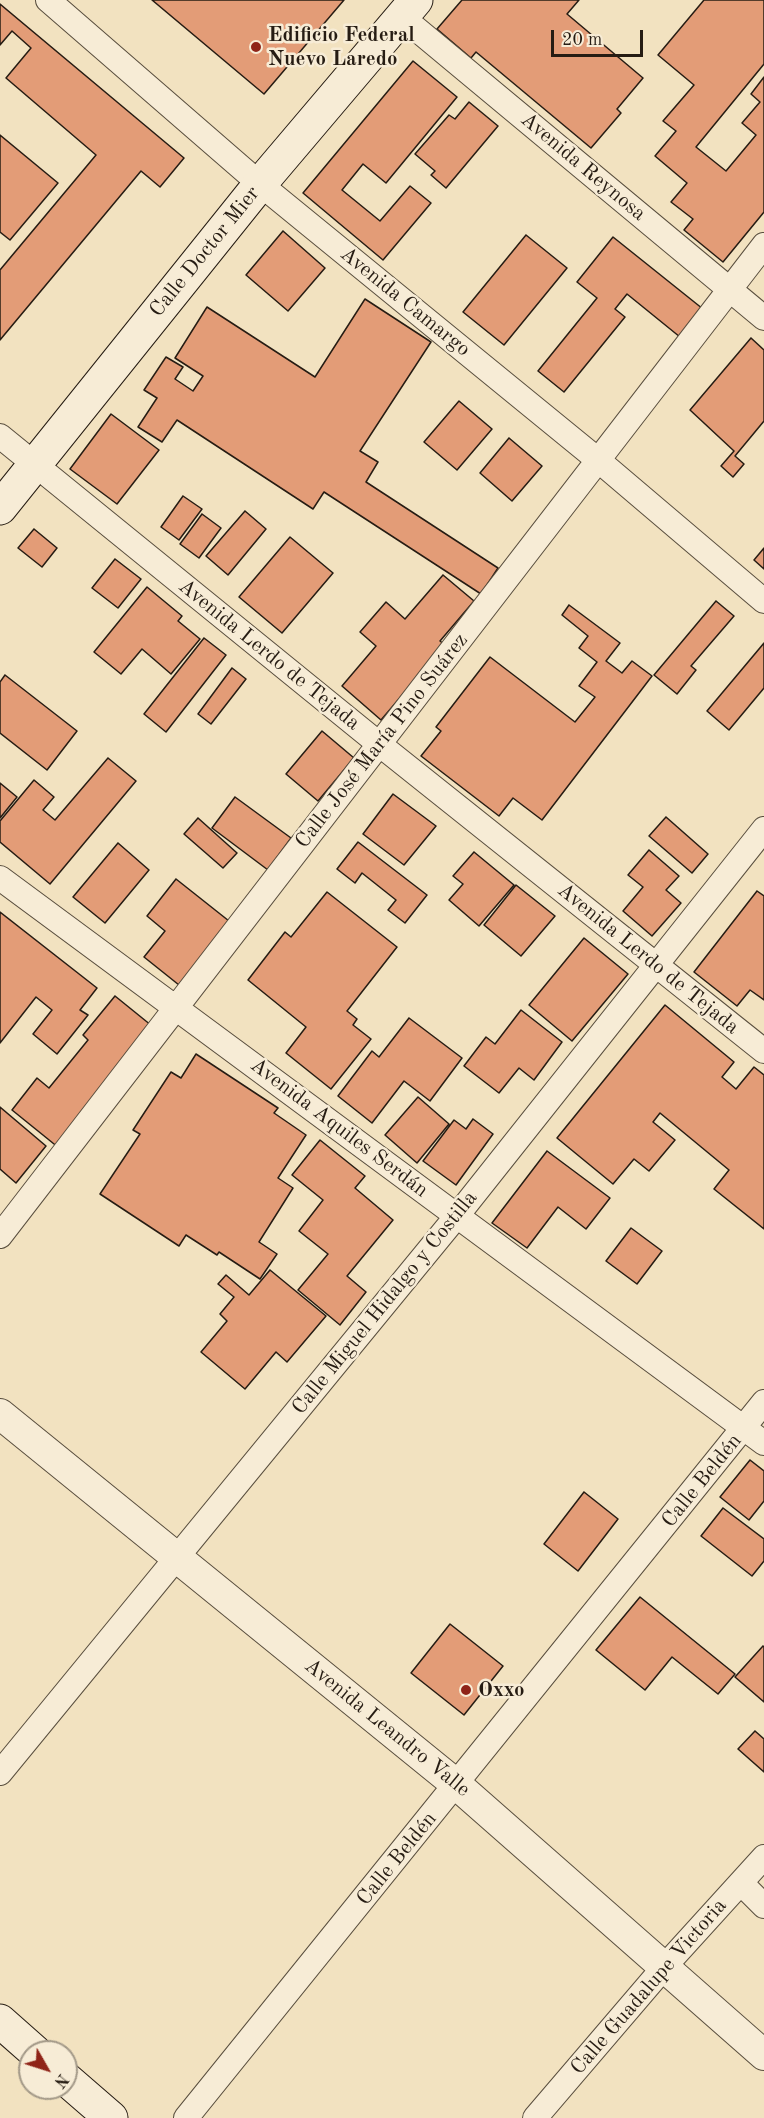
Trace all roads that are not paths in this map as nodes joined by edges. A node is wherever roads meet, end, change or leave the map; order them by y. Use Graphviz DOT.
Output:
graph roads {
  1 [pos="48,0"];
  2 [pos="409,9"];
  3 [pos="260,184"];
  4 [pos="764,245"];
  5 [pos="730,289"];
  6 [pos="764,318"];
  7 [pos="0,436"];
  8 [pos="598,460"];
  9 [pos="34,465"];
  10 [pos="0,508"];
  11 [pos="764,601"];
  12 [pos="379,744"];
  13 [pos="764,829"];
  14 [pos="0,878"];
  15 [pos="656,966"];
  16 [pos="177,1007"];
  17 [pos="764,1051"];
  18 [pos="456,1217"];
  19 [pos="0,1236"];
  20 [pos="764,1402"];
  21 [pos="0,1414"];
  22 [pos="744,1429"];
  23 [pos="764,1443"];
  24 [pos="177,1556"];
  25 [pos="0,1773"];
  26 [pos="458,1785"];
  27 [pos="764,1857"];
  28 [pos="741,1883"];
  29 [pos="764,1906"];
  30 [pos="665,1966"];
  31 [pos="0,2021"];
  32 [pos="21,2040"];
  33 [pos="764,2055"];
  34 [pos="78,2089"];
  35 [pos="111,2118"];
  36 [pos="186,2118"];
  37 [pos="535,2118"];
  1 -- 3 [label="street, Avenida Camargo"];
  2 -- 3 [label="main road, Calle Doctor Mier"];
  2 -- 5 [label="street, Avenida Reynosa"];
  3 -- 8 [label="street, Avenida Camargo"];
  3 -- 9 [label="main road, Calle Doctor Mier"];
  4 -- 5 [label="street, Calle José María Pino Suárez"];
  5 -- 6 [label="street, Avenida Reynosa"];
  5 -- 8 [label="street, Calle José María Pino Suárez"];
  7 -- 9 [label="street, Avenida Lerdo de Tejada"];
  8 -- 11 [label="street, Avenida Camargo"];
  8 -- 12 [label="street, Calle José María Pino Suárez"];
  9 -- 10 [label="main road, Calle Doctor Mier"];
  9 -- 12 [label="street, Avenida Lerdo de Tejada"];
  12 -- 15 [label="street, Avenida Lerdo de Tejada"];
  12 -- 16 [label="street, Calle José María Pino Suárez"];
  13 -- 15 [label="street, Calle Miguel Hidalgo y Costilla"];
  14 -- 16 [label="street, Avenida Aquiles Serdán"];
  15 -- 17 [label="street, Avenida Lerdo de Tejada"];
  15 -- 18 [label="street, Calle Miguel Hidalgo y Costilla"];
  16 -- 18 [label="street, Avenida Aquiles Serdán"];
  16 -- 19 [label="street, Calle José María Pino Suárez"];
  18 -- 22 [label="street, Avenida Aquiles Serdán"];
  18 -- 24 [label="street, Calle Miguel Hidalgo y Costilla"];
  20 -- 22 [label="street, Calle Beldén"];
  21 -- 24 [label="street, Avenida Leandro Valle"];
  22 -- 23 [label="street, Avenida Aquiles Serdán"];
  22 -- 26 [label="street, Calle Beldén"];
  24 -- 25 [label="street, Calle Miguel Hidalgo y Costilla"];
  24 -- 26 [label="street, Avenida Leandro Valle"];
  26 -- 30 [label="street, Avenida Leandro Valle"];
  26 -- 36 [label="street, Calle Beldén"];
  27 -- 28 [label="street, Calle Guadalupe Victoria"];
  28 -- 29 [label="street"];
  28 -- 30 [label="street, Calle Guadalupe Victoria"];
  30 -- 33 [label="street, Avenida Leandro Valle"];
  30 -- 37 [label="street, Calle Guadalupe Victoria"];
  31 -- 32 [label="main road"];
  34 -- 35 [label="main road"];
}
